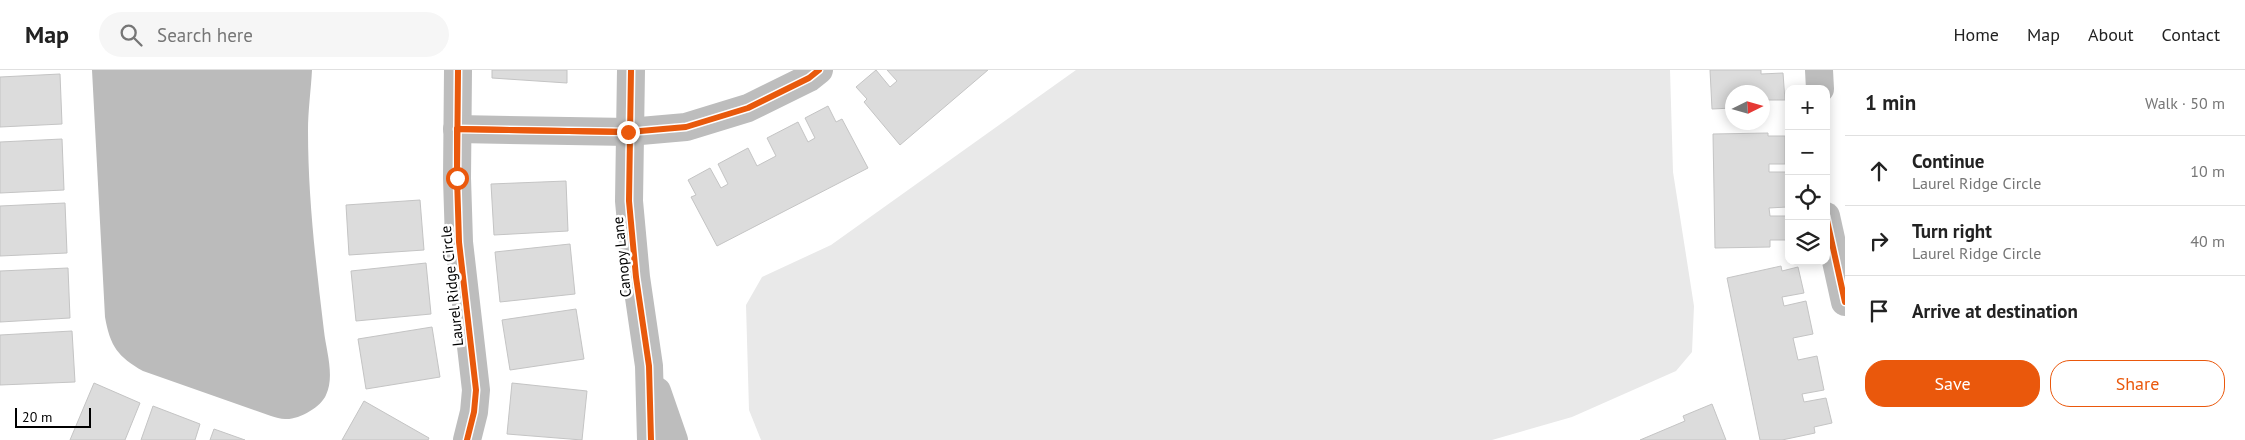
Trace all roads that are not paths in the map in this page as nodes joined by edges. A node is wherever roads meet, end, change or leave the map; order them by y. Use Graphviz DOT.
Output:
graph roads {
  1 [pos="458,70"];
  2 [pos="631,70"];
  3 [pos="819,70"];
  4 [pos="1819,70"];
  5 [pos="1820,85"];
  6 [pos="457,129"];
  7 [pos="628,132"];
  8 [pos="1827,220"];
  9 [pos="1845,302"];
  10 [pos="649,366"];
  11 [pos="467,440"];
  12 [pos="651,440"];
  13 [pos="674,440"];
  1 -- 6 [label="street, Laurel Ridge Circle"];
  2 -- 7 [label="street, Canopy Lane"];
  3 -- 7 [label="street"];
  4 -- 5 [label="street"];
  6 -- 7 [label="street"];
  6 -- 11 [label="street, Laurel Ridge Circle"];
  7 -- 10 [label="street, Canopy Lane"];
  8 -- 9 [label="street"];
  10 -- 12 [label="street, Canopy Lane"];
  10 -- 13 [label="street, Canopy Lane"];
}
